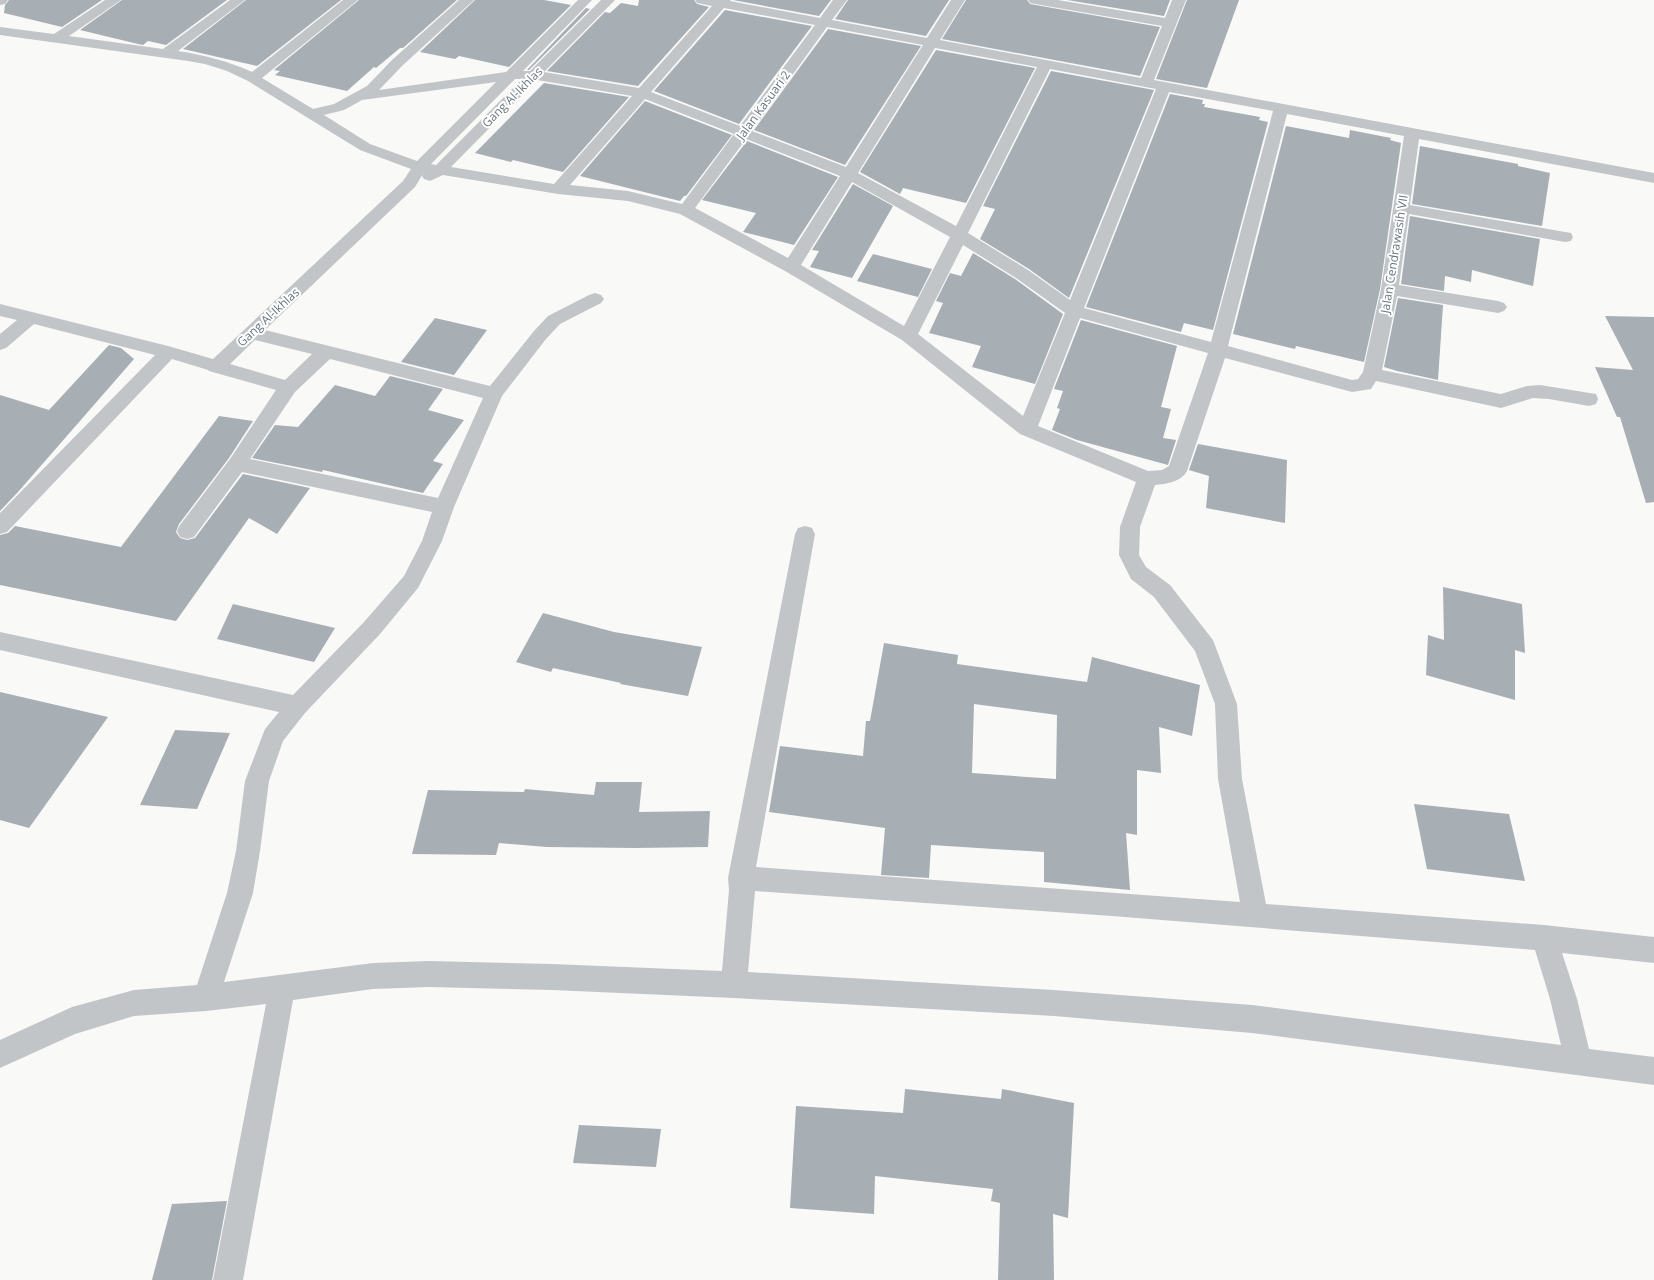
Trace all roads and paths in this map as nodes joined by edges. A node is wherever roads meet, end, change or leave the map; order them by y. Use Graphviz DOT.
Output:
graph roads {
  1 [pos="114,0"];
  2 [pos="238,0"];
  3 [pos="351,0"];
  4 [pos="467,0"];
  5 [pos="585,0"];
  6 [pos="608,0"];
  7 [pos="702,0"];
  8 [pos="840,0"];
  9 [pos="958,0"];
  10 [pos="1035,0"];
  11 [pos="1180,0"];
  12 [pos="722,2"];
  13 [pos="823,23"];
  14 [pos="1170,23"];
  15 [pos="0,31"];
  16 [pos="56,39"];
  17 [pos="931,43"];
  18 [pos="166,54"];
  19 [pos="1046,64"];
  20 [pos="512,75"];
  21 [pos="534,75"];
  22 [pos="253,78"];
  23 [pos="1146,83"];
  24 [pos="1164,86"];
  25 [pos="642,93"];
  26 [pos="362,96"];
  27 [pos="1281,108"];
  28 [pos="310,114"];
  29 [pos="743,132"];
  30 [pos="1412,133"];
  31 [pos="420,167"];
  32 [pos="439,171"];
  33 [pos="849,174"];
  34 [pos="1654,178"];
  35 [pos="408,184"];
  36 [pos="558,189"];
  37 [pos="1402,208"];
  38 [pos="686,210"];
  39 [pos="959,235"];
  40 [pos="1565,237"];
  41 [pos="791,267"];
  42 [pos="1390,290"];
  43 [pos="595,299"];
  44 [pos="1498,307"];
  45 [pos="0,310"];
  46 [pos="1074,311"];
  47 [pos="30,318"];
  48 [pos="252,333"];
  49 [pos="908,336"];
  50 [pos="0,344"];
  51 [pos="327,351"];
  52 [pos="1218,351"];
  53 [pos="168,352"];
  54 [pos="215,367"];
  55 [pos="1372,374"];
  56 [pos="288,387"];
  57 [pos="494,394"];
  58 [pos="1589,399"];
  59 [pos="1027,428"];
  60 [pos="237,464"];
  61 [pos="1147,478"];
  62 [pos="444,506"];
  63 [pos="0,526"];
  64 [pos="187,532"];
  65 [pos="805,534"];
  66 [pos="0,640"];
  67 [pos="298,706"];
  68 [pos="741,884"];
  69 [pos="1255,915"];
  70 [pos="1544,938"];
  71 [pos="1654,950"];
  72 [pos="735,976"];
  73 [pos="282,988"];
  74 [pos="208,992"];
  75 [pos="1576,1050"];
  76 [pos="0,1054"];
  77 [pos="1654,1071"];
  78 [pos="228,1280"];
  1 -- 16 [label="street"];
  2 -- 18 [label="street"];
  3 -- 22 [label="street"];
  4 -- 26 [label="street"];
  5 -- 20 [label="street, Gang Al-Ikhlas"];
  6 -- 21 [label="street, Gang Al-Ikhlas"];
  7 -- 12 [label="street"];
  8 -- 13 [label="street, Jalan Kasuari 2"];
  9 -- 17 [label="street"];
  10 -- 14 [label="street"];
  11 -- 14 [label="street"];
  12 -- 13 [label="street"];
  12 -- 25 [label="street"];
  13 -- 17 [label="street"];
  13 -- 29 [label="street, Jalan Kasuari 2"];
  14 -- 23 [label="street"];
  15 -- 16 [label="street"];
  16 -- 18 [label="street"];
  17 -- 19 [label="street"];
  17 -- 33 [label="street"];
  18 -- 22 [label="street"];
  19 -- 23 [label="street"];
  19 -- 39 [label="street"];
  20 -- 21 [label="street"];
  20 -- 26 [label="street"];
  20 -- 31 [label="street, Gang Al-Ikhlas"];
  21 -- 25 [label="street"];
  21 -- 32 [label="street, Gang Al-Ikhlas"];
  22 -- 28 [label="street"];
  23 -- 24 [label="street"];
  24 -- 27 [label="street"];
  24 -- 46 [label="street"];
  25 -- 29 [label="street"];
  25 -- 36 [label="street"];
  26 -- 28 [label="street"];
  27 -- 30 [label="street"];
  27 -- 52 [label="street"];
  28 -- 31 [label="street"];
  29 -- 33 [label="street"];
  29 -- 38 [label="street, Jalan Kasuari 2"];
  30 -- 34 [label="street"];
  30 -- 37 [label="street, Jalan Cendrawasih VII"];
  31 -- 32 [label="street"];
  31 -- 35 [label="street, Gang Al-Ikhlas"];
  32 -- 35 [label="street, Gang Al-Ikhlas"];
  32 -- 36 [label="street"];
  33 -- 39 [label="street"];
  33 -- 41 [label="street"];
  35 -- 48 [label="street, Gang Al-Ikhlas"];
  36 -- 38 [label="street"];
  37 -- 40 [label="street"];
  37 -- 42 [label="street, Jalan Cendrawasih VII"];
  38 -- 41 [label="street"];
  39 -- 46 [label="street"];
  39 -- 49 [label="street"];
  41 -- 49 [label="street"];
  42 -- 44 [label="street"];
  42 -- 55 [label="street, Jalan Cendrawasih VII"];
  43 -- 57 [label="street"];
  45 -- 47 [label="street"];
  46 -- 52 [label="street"];
  46 -- 59 [label="street"];
  47 -- 50 [label="street"];
  47 -- 53 [label="street"];
  48 -- 51 [label="street"];
  48 -- 54 [label="street, Gang Al-Ikhlas"];
  49 -- 59 [label="street"];
  51 -- 56 [label="street"];
  51 -- 57 [label="street"];
  52 -- 55 [label="street"];
  52 -- 61 [label="street"];
  53 -- 54 [label="street"];
  53 -- 63 [label="street"];
  54 -- 56 [label="street"];
  55 -- 58 [label="street"];
  56 -- 60 [label="street"];
  57 -- 62 [label="street"];
  59 -- 61 [label="street"];
  60 -- 62 [label="street"];
  60 -- 64 [label="street"];
  61 -- 69 [label="street"];
  62 -- 67 [label="street"];
  65 -- 68 [label="street"];
  66 -- 67 [label="street"];
  67 -- 74 [label="street"];
  68 -- 69 [label="street"];
  68 -- 72 [label="street"];
  69 -- 70 [label="street"];
  70 -- 71 [label="street"];
  70 -- 75 [label="street"];
  72 -- 73 [label="street"];
  72 -- 75 [label="street"];
  73 -- 74 [label="street"];
  73 -- 78 [label="street"];
  74 -- 76 [label="street"];
  75 -- 77 [label="street"];
}
